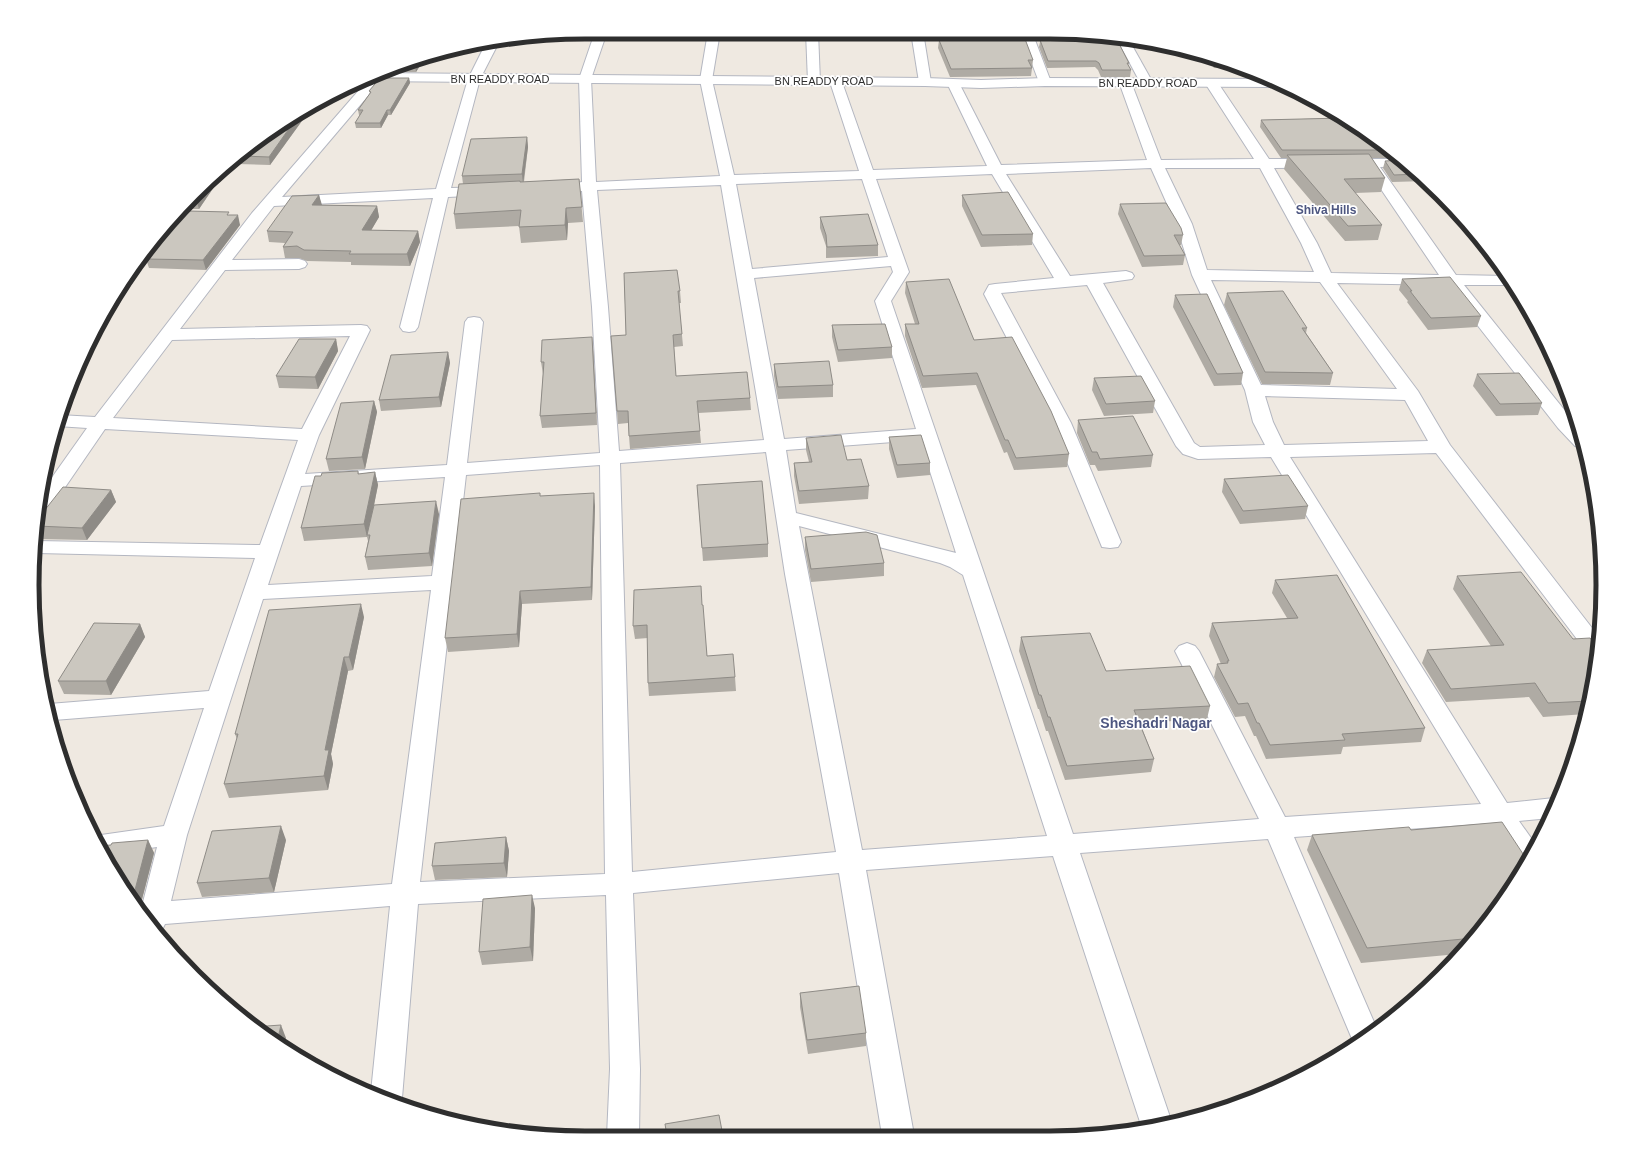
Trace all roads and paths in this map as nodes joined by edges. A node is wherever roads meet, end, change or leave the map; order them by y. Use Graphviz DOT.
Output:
graph roads {
  1 [pos="599,39"];
  2 [pos="713,39"];
  3 [pos="812,39"];
  4 [pos="918,39"];
  5 [pos="1029,39"];
  6 [pos="1126,45"];
  7 [pos="490,47"];
  8 [pos="385,77"];
  9 [pos="585,79"];
  10 [pos="1254,79"];
  11 [pos="474,80"];
  12 [pos="706,80"];
  13 [pos="814,82"];
  14 [pos="836,82"];
  15 [pos="924,82"];
  16 [pos="1045,82"];
  17 [pos="1125,82"];
  18 [pos="953,83"];
  19 [pos="1147,83"];
  20 [pos="1211,83"];
  21 [pos="366,85"];
  22 [pos="1370,162"];
  23 [pos="1264,163"];
  24 [pos="1396,163"];
  25 [pos="1156,164"];
  26 [pos="996,169"];
  27 [pos="867,174"];
  28 [pos="728,180"];
  29 [pos="589,186"];
  30 [pos="558,187"];
  31 [pos="504,190"];
  32 [pos="442,193"];
  33 [pos="269,202"];
  34 [pos="898,261"];
  35 [pos="299,264"];
  36 [pos="221,265"];
  37 [pos="745,274"];
  38 [pos="1200,275"];
  39 [pos="1126,276"];
  40 [pos="1326,278"];
  41 [pos="1093,280"];
  42 [pos="1451,280"];
  43 [pos="1503,281"];
  44 [pos="1065,282"];
  45 [pos="474,322"];
  46 [pos="410,327"];
  47 [pos="168,335"];
  48 [pos="1254,390"];
  49 [pos="1411,395"];
  50 [pos="64,421"];
  51 [pos="100,423"];
  52 [pos="927,434"];
  53 [pos="1574,434"];
  54 [pos="309,435"];
  55 [pos="775,445"];
  56 [pos="1441,447"];
  57 [pos="1277,452"];
  58 [pos="610,458"];
  59 [pos="457,470"];
  60 [pos="293,481"];
  61 [pos="46,501"];
  62 [pos="787,517"];
  63 [pos="1110,542"];
  64 [pos="40,547"];
  65 [pos="269,552"];
  66 [pos="973,572"];
  67 [pos="443,582"];
  68 [pos="254,593"];
  69 [pos="1592,644"];
  70 [pos="1187,651"];
  71 [pos="219,699"];
  72 [pos="54,712"];
  73 [pos="1548,809"];
  74 [pos="1500,813"];
  75 [pos="1277,828"];
  76 [pos="174,835"];
  77 [pos="105,844"];
  78 [pos="1062,844"];
  79 [pos="1527,851"];
  80 [pos="851,860"];
  81 [pos="619,884"];
  82 [pos="405,894"];
  83 [pos="152,918"];
  84 [pos="153,919"];
  85 [pos="1363,1032"];
  86 [pos="386,1093"];
  87 [pos="1155,1121"];
  88 [pos="623,1131"];
  89 [pos="897,1131"];
  1 -- 9 [label="street"];
  2 -- 12 [label="street"];
  3 -- 13 [label="street"];
  4 -- 15 [label="street"];
  5 -- 16 [label="street"];
  6 -- 19 [label="street"];
  7 -- 11 [label="street"];
  8 -- 11 [label="street, BN READDY ROAD"];
  9 -- 11 [label="street, BN READDY ROAD"];
  9 -- 12 [label="street, BN READDY ROAD"];
  9 -- 29 [label="street"];
  10 -- 20 [label="street, BN READDY ROAD"];
  11 -- 32 [label="street"];
  12 -- 13 [label="street, BN READDY ROAD"];
  12 -- 28 [label="street"];
  13 -- 14 [label="street, BN READDY ROAD"];
  14 -- 15 [label="street, BN READDY ROAD"];
  14 -- 27 [label="street"];
  15 -- 18 [label="street, BN READDY ROAD"];
  16 -- 17 [label="street, BN READDY ROAD"];
  16 -- 18 [label="street, BN READDY ROAD"];
  17 -- 19 [label="street, BN READDY ROAD"];
  17 -- 25 [label="street"];
  18 -- 26 [label="street"];
  19 -- 20 [label="street, BN READDY ROAD"];
  20 -- 23 [label="street"];
  21 -- 33 [label="street"];
  22 -- 23 [label="street"];
  22 -- 24 [label="street"];
  22 -- 42 [label="street"];
  23 -- 25 [label="street"];
  23 -- 40 [label="street"];
  25 -- 26 [label="street"];
  25 -- 38 [label="street"];
  26 -- 27 [label="street"];
  26 -- 44 [label="street"];
  27 -- 28 [label="street"];
  27 -- 34 [label="street"];
  28 -- 29 [label="street"];
  28 -- 37 [label="street"];
  29 -- 30 [label="street"];
  29 -- 58 [label="street"];
  31 -- 32 [label="street"];
  32 -- 33 [label="street"];
  32 -- 46 [label="street"];
  33 -- 36 [label="street"];
  34 -- 37 [label="street"];
  34 -- 52 [label="street"];
  35 -- 36 [label="street"];
  36 -- 47 [label="street"];
  37 -- 55 [label="street"];
  38 -- 40 [label="street"];
  38 -- 48 [label="street"];
  39 -- 41 [label="street"];
  40 -- 42 [label="street"];
  40 -- 49 [label="street"];
  41 -- 44 [label="street"];
  41 -- 57 [label="street"];
  42 -- 43 [label="street"];
  42 -- 53 [label="street"];
  44 -- 63 [label="street"];
  45 -- 59 [label="street"];
  47 -- 51 [label="street"];
  47 -- 54 [label="street"];
  48 -- 49 [label="street"];
  48 -- 57 [label="street"];
  49 -- 56 [label="street"];
  50 -- 51 [label="street"];
  51 -- 54 [label="street"];
  51 -- 61 [label="street"];
  52 -- 55 [label="street"];
  52 -- 66 [label="street"];
  54 -- 60 [label="street"];
  55 -- 58 [label="street"];
  55 -- 62 [label="street"];
  56 -- 57 [label="street"];
  56 -- 69 [label="street"];
  57 -- 74 [label="street"];
  58 -- 59 [label="street"];
  58 -- 81 [label="street"];
  59 -- 60 [label="street"];
  59 -- 67 [label="street"];
  60 -- 65 [label="street"];
  62 -- 66 [label="street"];
  62 -- 80 [label="street"];
  64 -- 65 [label="street"];
  65 -- 68 [label="street"];
  66 -- 78 [label="street"];
  67 -- 68 [label="street"];
  67 -- 82 [label="street"];
  68 -- 71 [label="street"];
  70 -- 75 [label="street"];
  71 -- 72 [label="street"];
  71 -- 76 [label="street"];
  73 -- 74 [label="street"];
  74 -- 75 [label="street"];
  74 -- 79 [label="street"];
  75 -- 78 [label="street"];
  75 -- 85 [label="street"];
  76 -- 77 [label="street"];
  76 -- 83 [label="street"];
  78 -- 80 [label="street"];
  78 -- 87 [label="street"];
  80 -- 81 [label="street"];
  80 -- 89 [label="street"];
  81 -- 82 [label="street"];
  81 -- 88 [label="street"];
  82 -- 84 [label="street"];
  82 -- 86 [label="street"];
}
